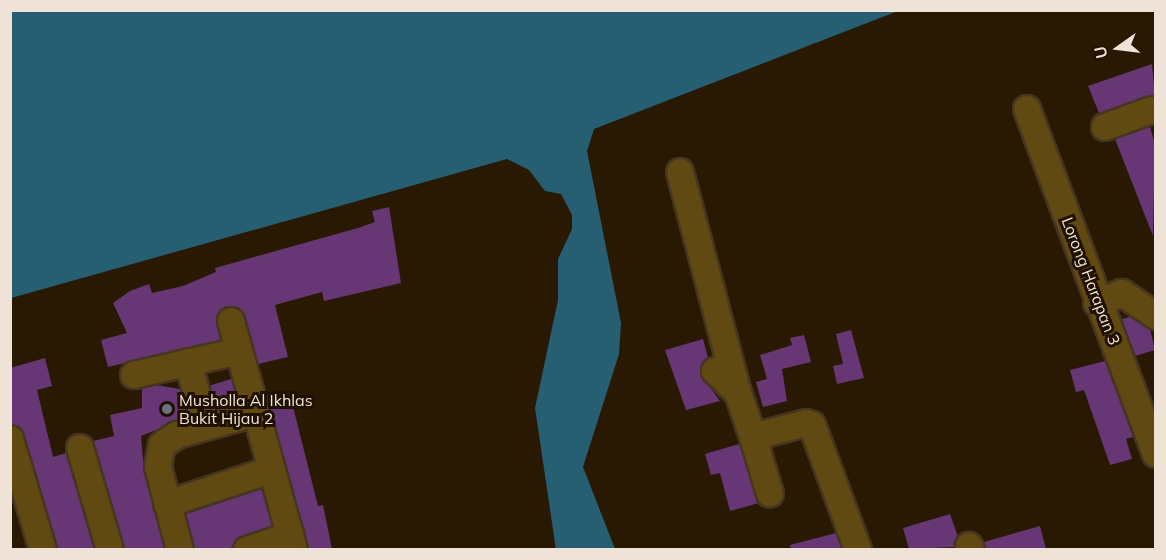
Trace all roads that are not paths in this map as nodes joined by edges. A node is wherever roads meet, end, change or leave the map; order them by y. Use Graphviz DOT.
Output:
graph roads {
  1 [pos="1027,109"];
  2 [pos="1154,113"];
  3 [pos="1105,127"];
  4 [pos="680,172"];
  5 [pos="1097,303"];
  6 [pos="1155,316"];
  7 [pos="231,321"];
  8 [pos="230,352"];
  9 [pos="188,362"];
  10 [pos="715,371"];
  11 [pos="134,375"];
  12 [pos="738,393"];
  13 [pos="256,413"];
  14 [pos="206,427"];
  15 [pos="753,436"];
  16 [pos="10,439"];
  17 [pos="80,448"];
  18 [pos="1155,453"];
  19 [pos="271,470"];
  20 [pos="770,494"];
  21 [pos="167,504"];
  22 [pos="292,542"];
  23 [pos="44,549"];
  24 [pos="110,549"];
  25 [pos="180,549"];
  26 [pos="247,549"];
  27 [pos="858,549"];
  1 -- 5 [label="street, Lorong Harapan 3"];
  2 -- 3 [label="street"];
  4 -- 12 [label="street"];
  5 -- 6 [label="street"];
  5 -- 18 [label="street, Lorong Harapan 3"];
  7 -- 13 [label="street"];
  8 -- 9 [label="street"];
  9 -- 11 [label="street"];
  9 -- 14 [label="street"];
  10 -- 12 [label="street"];
  12 -- 15 [label="street"];
  13 -- 14 [label="street"];
  13 -- 19 [label="street"];
  14 -- 21 [label="street"];
  15 -- 20 [label="street"];
  15 -- 27 [label="street"];
  16 -- 23 [label="street"];
  17 -- 24 [label="street"];
  19 -- 21 [label="street"];
  19 -- 22 [label="street"];
  21 -- 25 [label="street"];
  22 -- 26 [label="street"];
}
